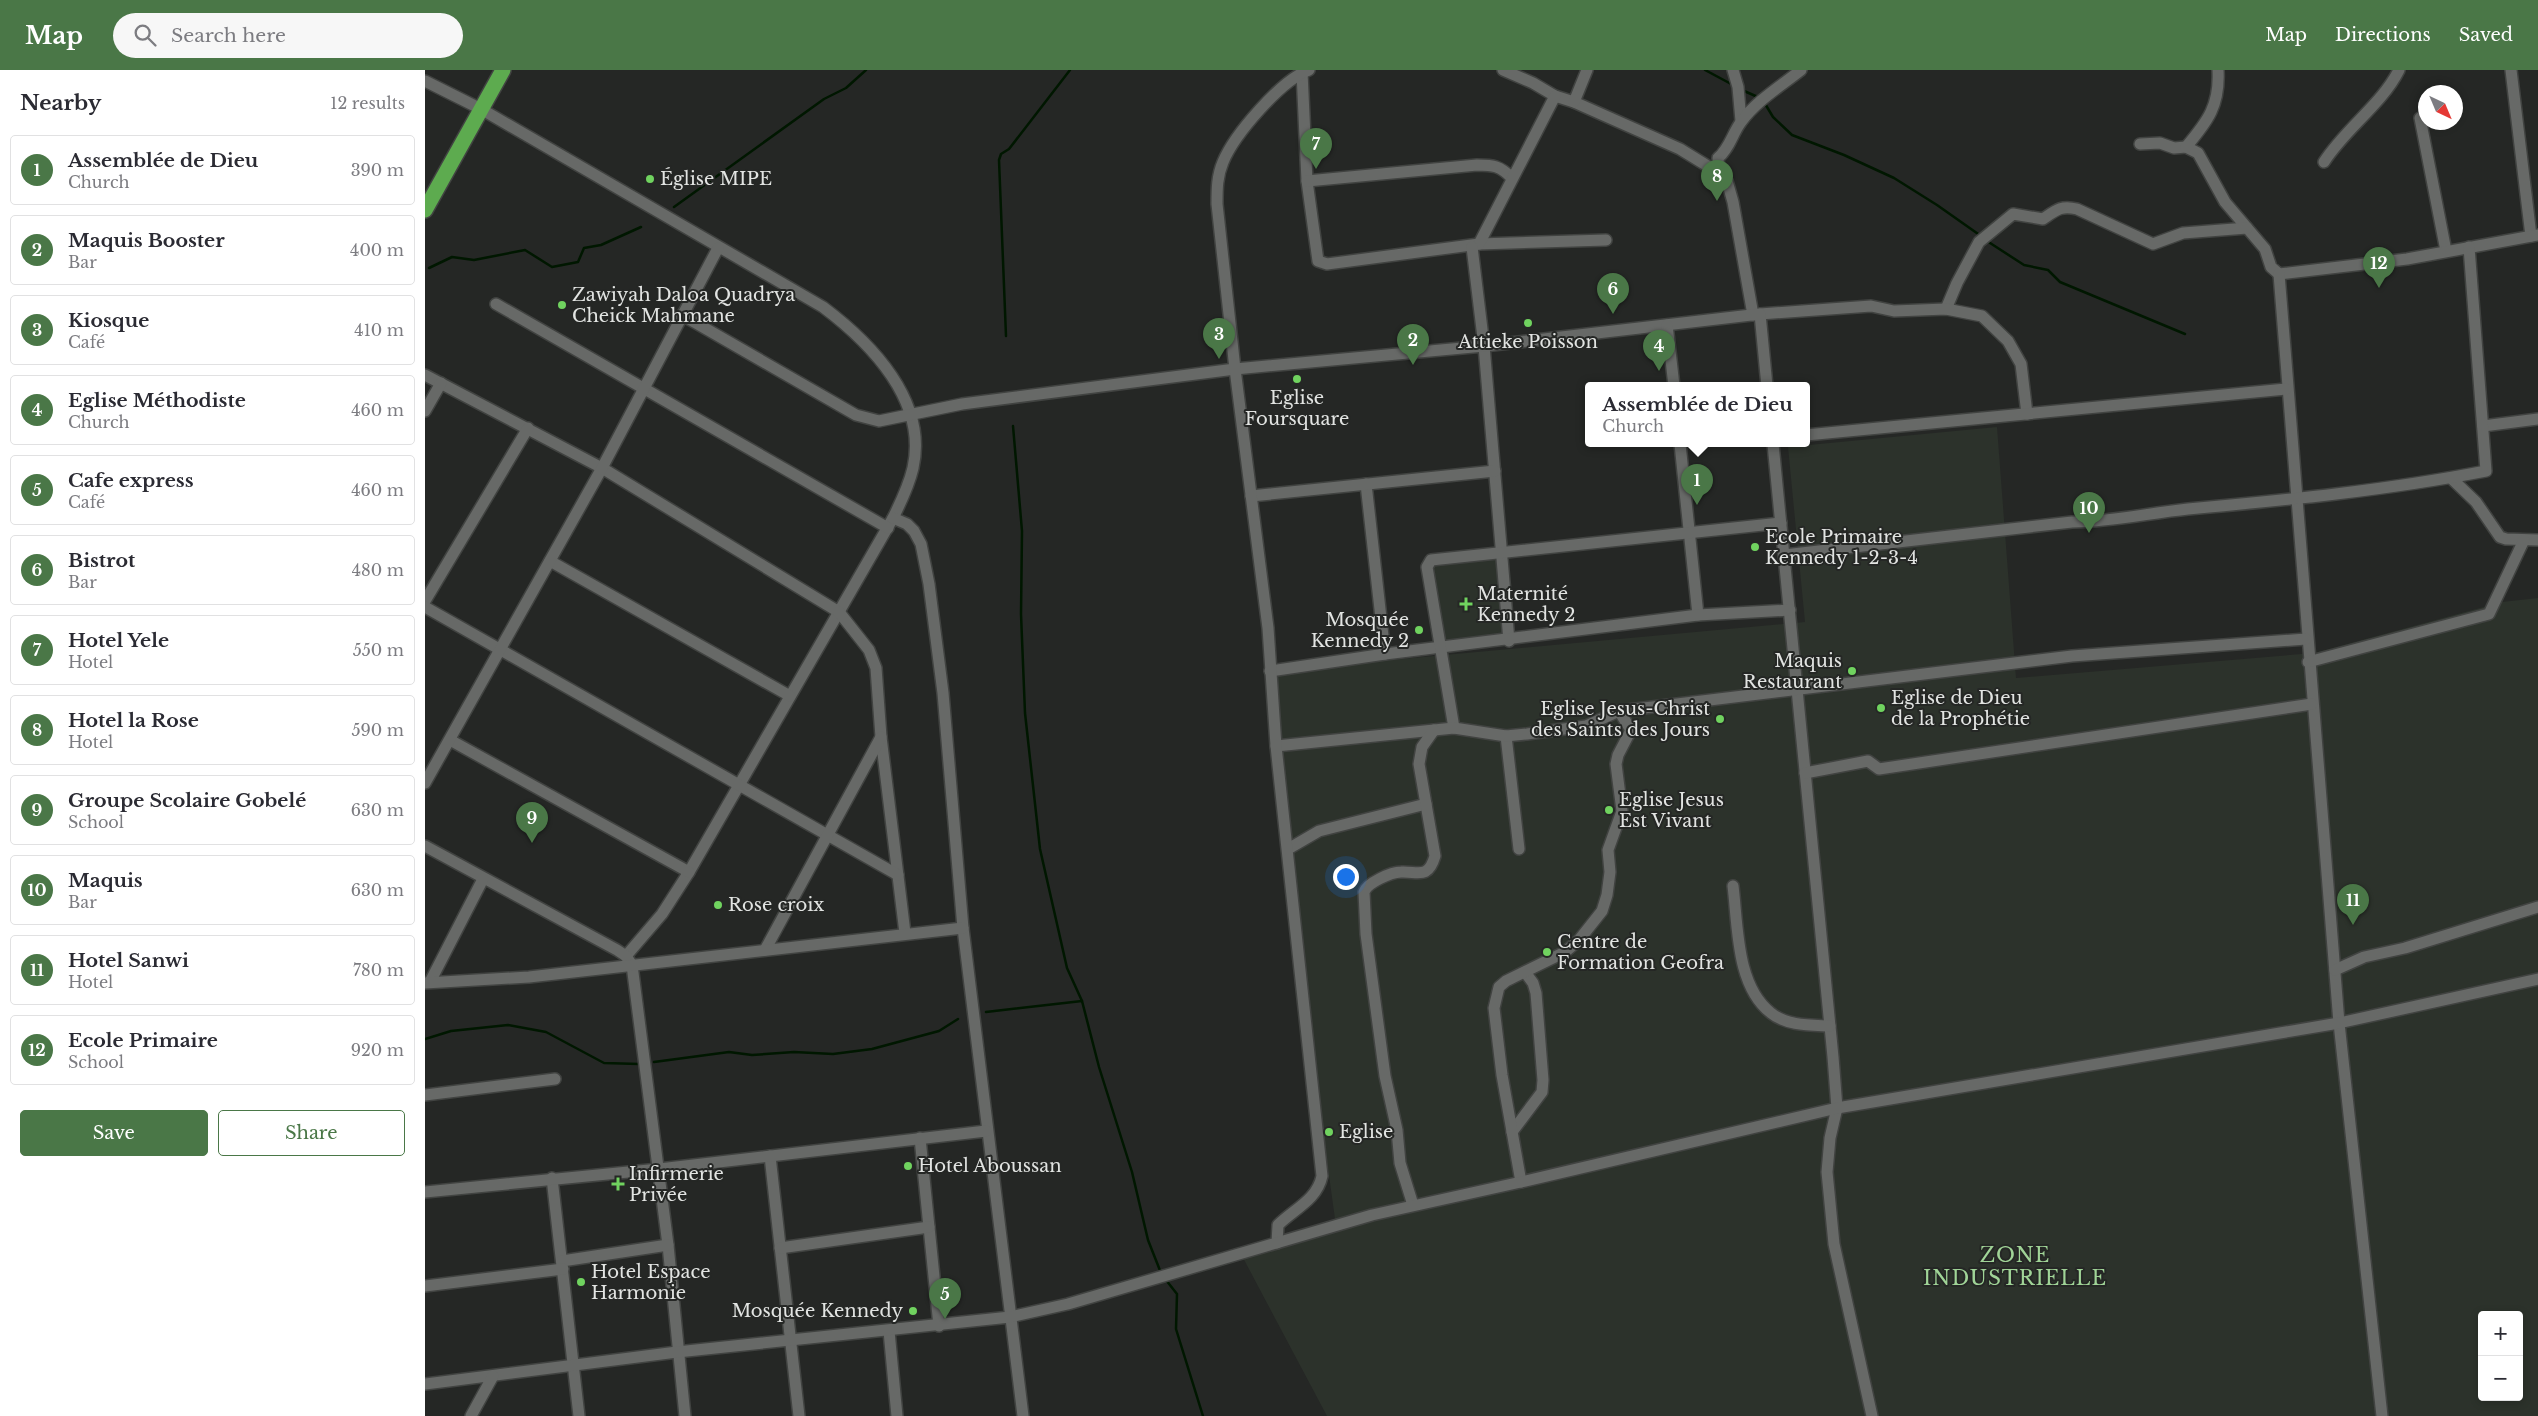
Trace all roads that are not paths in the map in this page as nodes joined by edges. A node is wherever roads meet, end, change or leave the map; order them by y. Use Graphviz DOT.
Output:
graph roads {
  1 [pos="503,70"];
  2 [pos="1287,70"];
  3 [pos="1503,70"];
  4 [pos="1587,70"];
  5 [pos="1733,70"];
  6 [pos="1801,70"];
  7 [pos="2218,70"];
  8 [pos="2399,70"];
  9 [pos="2511,70"];
  10 [pos="1305,71"];
  11 [pos="425,81"];
  12 [pos="1287,83"];
  13 [pos="1555,96"];
  14 [pos="1574,102"];
  15 [pos="481,110"];
  16 [pos="1741,121"];
  17 [pos="2422,130"];
  18 [pos="2140,144"];
  19 [pos="2187,147"];
  20 [pos="2324,162"];
  21 [pos="1719,172"];
  22 [pos="1511,178"];
  23 [pos="1307,181"];
  24 [pos="425,210"];
  25 [pos="2247,228"];
  26 [pos="2534,236"];
  27 [pos="1606,240"];
  28 [pos="1475,245"];
  29 [pos="2469,247"];
  30 [pos="718,248"];
  31 [pos="2446,251"];
  32 [pos="2279,274"];
  33 [pos="496,304"];
  34 [pos="1946,309"];
  35 [pos="682,315"];
  36 [pos="1757,315"];
  37 [pos="1667,324"];
  38 [pos="1485,346"];
  39 [pos="1235,369"];
  40 [pos="425,375"];
  41 [pos="1674,382"];
  42 [pos="1766,382"];
  43 [pos="441,383"];
  44 [pos="645,387"];
  45 [pos="2286,389"];
  46 [pos="425,411"];
  47 [pos="911,414"];
  48 [pos="2027,414"];
  49 [pos="2538,419"];
  50 [pos="2483,426"];
  51 [pos="528,428"];
  52 [pos="1810,435"];
  53 [pos="1680,447"];
  54 [pos="1773,447"];
  55 [pos="602,468"];
  56 [pos="1495,471"];
  57 [pos="2451,478"];
  58 [pos="1366,484"];
  59 [pos="1251,496"];
  60 [pos="2297,499"];
  61 [pos="1781,522"];
  62 [pos="890,523"];
  63 [pos="1689,532"];
  64 [pos="2524,540"];
  65 [pos="2538,540"];
  66 [pos="1502,554"];
  67 [pos="1784,555"];
  68 [pos="550,560"];
  69 [pos="425,601"];
  70 [pos="425,606"];
  71 [pos="1790,610"];
  72 [pos="839,612"];
  73 [pos="1699,616"];
  74 [pos="2306,639"];
  75 [pos="1509,640"];
  76 [pos="1440,648"];
  77 [pos="500,649"];
  78 [pos="1385,654"];
  79 [pos="2308,662"];
  80 [pos="1271,671"];
  81 [pos="1798,691"];
  82 [pos="790,696"];
  83 [pos="2312,704"];
  84 [pos="1619,711"];
  85 [pos="1454,728"];
  86 [pos="1434,730"];
  87 [pos="1506,736"];
  88 [pos="881,737"];
  89 [pos="450,740"];
  90 [pos="1276,746"];
  91 [pos="1805,773"];
  92 [pos="425,783"];
  93 [pos="740,784"];
  94 [pos="1425,804"];
  95 [pos="827,834"];
  96 [pos="425,846"];
  97 [pos="1519,849"];
  98 [pos="1288,850"];
  99 [pos="689,872"];
  100 [pos="898,875"];
  101 [pos="483,879"];
  102 [pos="1733,886"];
  103 [pos="2538,907"];
  104 [pos="963,928"];
  105 [pos="905,933"];
  106 [pos="765,950"];
  107 [pos="629,961"];
  108 [pos="2335,970"];
  109 [pos="1525,972"];
  110 [pos="2538,979"];
  111 [pos="427,983"];
  112 [pos="2339,1023"];
  113 [pos="1831,1026"];
  114 [pos="555,1079"];
  115 [pos="425,1095"];
  116 [pos="1837,1108"];
  117 [pos="987,1131"];
  118 [pos="1511,1132"];
  119 [pos="919,1138"];
  120 [pos="770,1156"];
  121 [pos="659,1169"];
  122 [pos="552,1178"];
  123 [pos="1521,1182"];
  124 [pos="425,1192"];
  125 [pos="1413,1206"];
  126 [pos="929,1227"];
  127 [pos="1277,1242"];
  128 [pos="668,1245"];
  129 [pos="780,1248"];
  130 [pos="562,1265"];
  131 [pos="425,1286"];
  132 [pos="1010,1317"];
  133 [pos="939,1326"];
  134 [pos="889,1331"];
  135 [pos="790,1340"];
  136 [pos="677,1352"];
  137 [pos="573,1366"];
  138 [pos="493,1376"];
  139 [pos="425,1384"];
  140 [pos="471,1416"];
  141 [pos="579,1416"];
  142 [pos="685,1416"];
  143 [pos="799,1416"];
  144 [pos="897,1416"];
  145 [pos="1023,1416"];
  146 [pos="1872,1416"];
  147 [pos="2382,1416"];
  1 -- 15 [label="highway"];
  2 -- 12 [label="street"];
  3 -- 13 [label="street"];
  4 -- 14 [label="street"];
  5 -- 16 [label="street"];
  6 -- 16 [label="street"];
  7 -- 19 [label="street"];
  8 -- 20 [label="street"];
  9 -- 26 [label="street"];
  10 -- 12 [label="street"];
  10 -- 23 [label="street"];
  11 -- 15 [label="street"];
  12 -- 39 [label="street"];
  13 -- 14 [label="street"];
  13 -- 22 [label="street"];
  14 -- 21 [label="street"];
  15 -- 24 [label="highway"];
  15 -- 30 [label="street"];
  16 -- 21 [label="street"];
  17 -- 31 [label="street"];
  18 -- 19 [label="street"];
  19 -- 25 [label="street"];
  21 -- 36 [label="street"];
  22 -- 23 [label="street"];
  22 -- 28 [label="street"];
  23 -- 28 [label="street"];
  25 -- 32 [label="street"];
  25 -- 34 [label="street"];
  26 -- 29 [label="street"];
  27 -- 28 [label="street"];
  28 -- 38 [label="street"];
  29 -- 31 [label="street"];
  29 -- 50 [label="street"];
  30 -- 35 [label="street"];
  30 -- 47 [label="street"];
  31 -- 32 [label="street"];
  32 -- 45 [label="street"];
  33 -- 44 [label="street"];
  34 -- 36 [label="street"];
  34 -- 48 [label="street"];
  35 -- 44 [label="street"];
  35 -- 47 [label="street"];
  36 -- 37 [label="street"];
  36 -- 42 [label="street"];
  37 -- 38 [label="street"];
  37 -- 41 [label="street"];
  38 -- 39 [label="street"];
  38 -- 56 [label="street"];
  39 -- 47 [label="street"];
  39 -- 59 [label="street"];
  40 -- 43 [label="street"];
  43 -- 46 [label="street"];
  43 -- 51 [label="street"];
  44 -- 55 [label="street"];
  44 -- 62 [label="street"];
  45 -- 48 [label="street"];
  45 -- 60 [label="street"];
  47 -- 62 [label="street"];
  48 -- 52 [label="street"];
  49 -- 50 [label="street"];
  50 -- 57 [label="street"];
  51 -- 55 [label="street"];
  51 -- 69 [label="street"];
  53 -- 63 [label="street"];
  54 -- 61 [label="street"];
  55 -- 68 [label="street"];
  55 -- 72 [label="street"];
  56 -- 58 [label="street"];
  56 -- 66 [label="street"];
  57 -- 60 [label="street"];
  57 -- 64 [label="street"];
  58 -- 59 [label="street"];
  58 -- 78 [label="street"];
  59 -- 80 [label="street"];
  60 -- 67 [label="street"];
  60 -- 74 [label="street"];
  61 -- 63 [label="street"];
  61 -- 67 [label="street"];
  62 -- 72 [label="street"];
  62 -- 104 [label="street"];
  63 -- 66 [label="street"];
  63 -- 73 [label="street"];
  64 -- 65 [label="street"];
  64 -- 79 [label="street"];
  66 -- 75 [label="street"];
  66 -- 76 [label="street"];
  67 -- 71 [label="street"];
  68 -- 77 [label="street"];
  68 -- 82 [label="street"];
  70 -- 77 [label="street"];
  71 -- 73 [label="street"];
  71 -- 81 [label="street"];
  72 -- 82 [label="street"];
  72 -- 88 [label="street"];
  73 -- 75 [label="street"];
  74 -- 79 [label="street"];
  74 -- 81 [label="street"];
  75 -- 76 [label="street"];
  76 -- 78 [label="street"];
  76 -- 85 [label="street"];
  77 -- 89 [label="street"];
  77 -- 93 [label="street"];
  78 -- 80 [label="street"];
  79 -- 83 [label="street"];
  80 -- 90 [label="street"];
  81 -- 84 [label="street"];
  81 -- 91 [label="street"];
  82 -- 93 [label="street"];
  83 -- 91 [label="street"];
  83 -- 108 [label="street"];
  84 -- 87 [label="street"];
  84 -- 109 [label="street"];
  85 -- 86 [label="street"];
  85 -- 87 [label="street"];
  86 -- 90 [label="street"];
  86 -- 94 [label="street"];
  87 -- 97 [label="street"];
  88 -- 95 [label="street"];
  88 -- 100 [label="street"];
  89 -- 92 [label="street"];
  89 -- 99 [label="street"];
  90 -- 98 [label="street"];
  91 -- 113 [label="street"];
  93 -- 95 [label="street"];
  93 -- 99 [label="street"];
  94 -- 98 [label="street"];
  94 -- 125 [label="street"];
  95 -- 100 [label="street"];
  95 -- 106 [label="street"];
  96 -- 101 [label="street"];
  98 -- 127 [label="street"];
  99 -- 107 [label="street"];
  100 -- 105 [label="street"];
  101 -- 107 [label="street"];
  101 -- 111 [label="street"];
  102 -- 113 [label="street"];
  103 -- 108 [label="street"];
  104 -- 105 [label="street"];
  104 -- 117 [label="street"];
  105 -- 106 [label="street"];
  106 -- 107 [label="street"];
  107 -- 111 [label="street"];
  107 -- 121 [label="street"];
  108 -- 112 [label="street"];
  109 -- 118 [label="street"];
  109 -- 118 [label="street"];
  110 -- 112 [label="street"];
  112 -- 116 [label="street"];
  112 -- 147 [label="street"];
  113 -- 116 [label="street"];
  114 -- 115 [label="street"];
  116 -- 123 [label="street"];
  116 -- 146 [label="street"];
  117 -- 119 [label="street"];
  117 -- 132 [label="street"];
  118 -- 123 [label="street"];
  119 -- 120 [label="street"];
  119 -- 126 [label="street"];
  120 -- 121 [label="street"];
  120 -- 129 [label="street"];
  121 -- 122 [label="street"];
  121 -- 128 [label="street"];
  122 -- 124 [label="street"];
  122 -- 130 [label="street"];
  123 -- 125 [label="street"];
  125 -- 127 [label="street"];
  126 -- 129 [label="street"];
  126 -- 133 [label="street"];
  127 -- 132 [label="street"];
  128 -- 130 [label="street"];
  128 -- 136 [label="street"];
  129 -- 135 [label="street"];
  130 -- 131 [label="street"];
  130 -- 137 [label="street"];
  132 -- 133 [label="street"];
  132 -- 145 [label="street"];
  133 -- 134 [label="street"];
  134 -- 135 [label="street"];
  134 -- 144 [label="street"];
  135 -- 136 [label="street"];
  135 -- 143 [label="street"];
  136 -- 137 [label="street"];
  136 -- 142 [label="street"];
  137 -- 138 [label="street"];
  137 -- 141 [label="street"];
  138 -- 139 [label="street"];
  138 -- 140 [label="street"];
}
